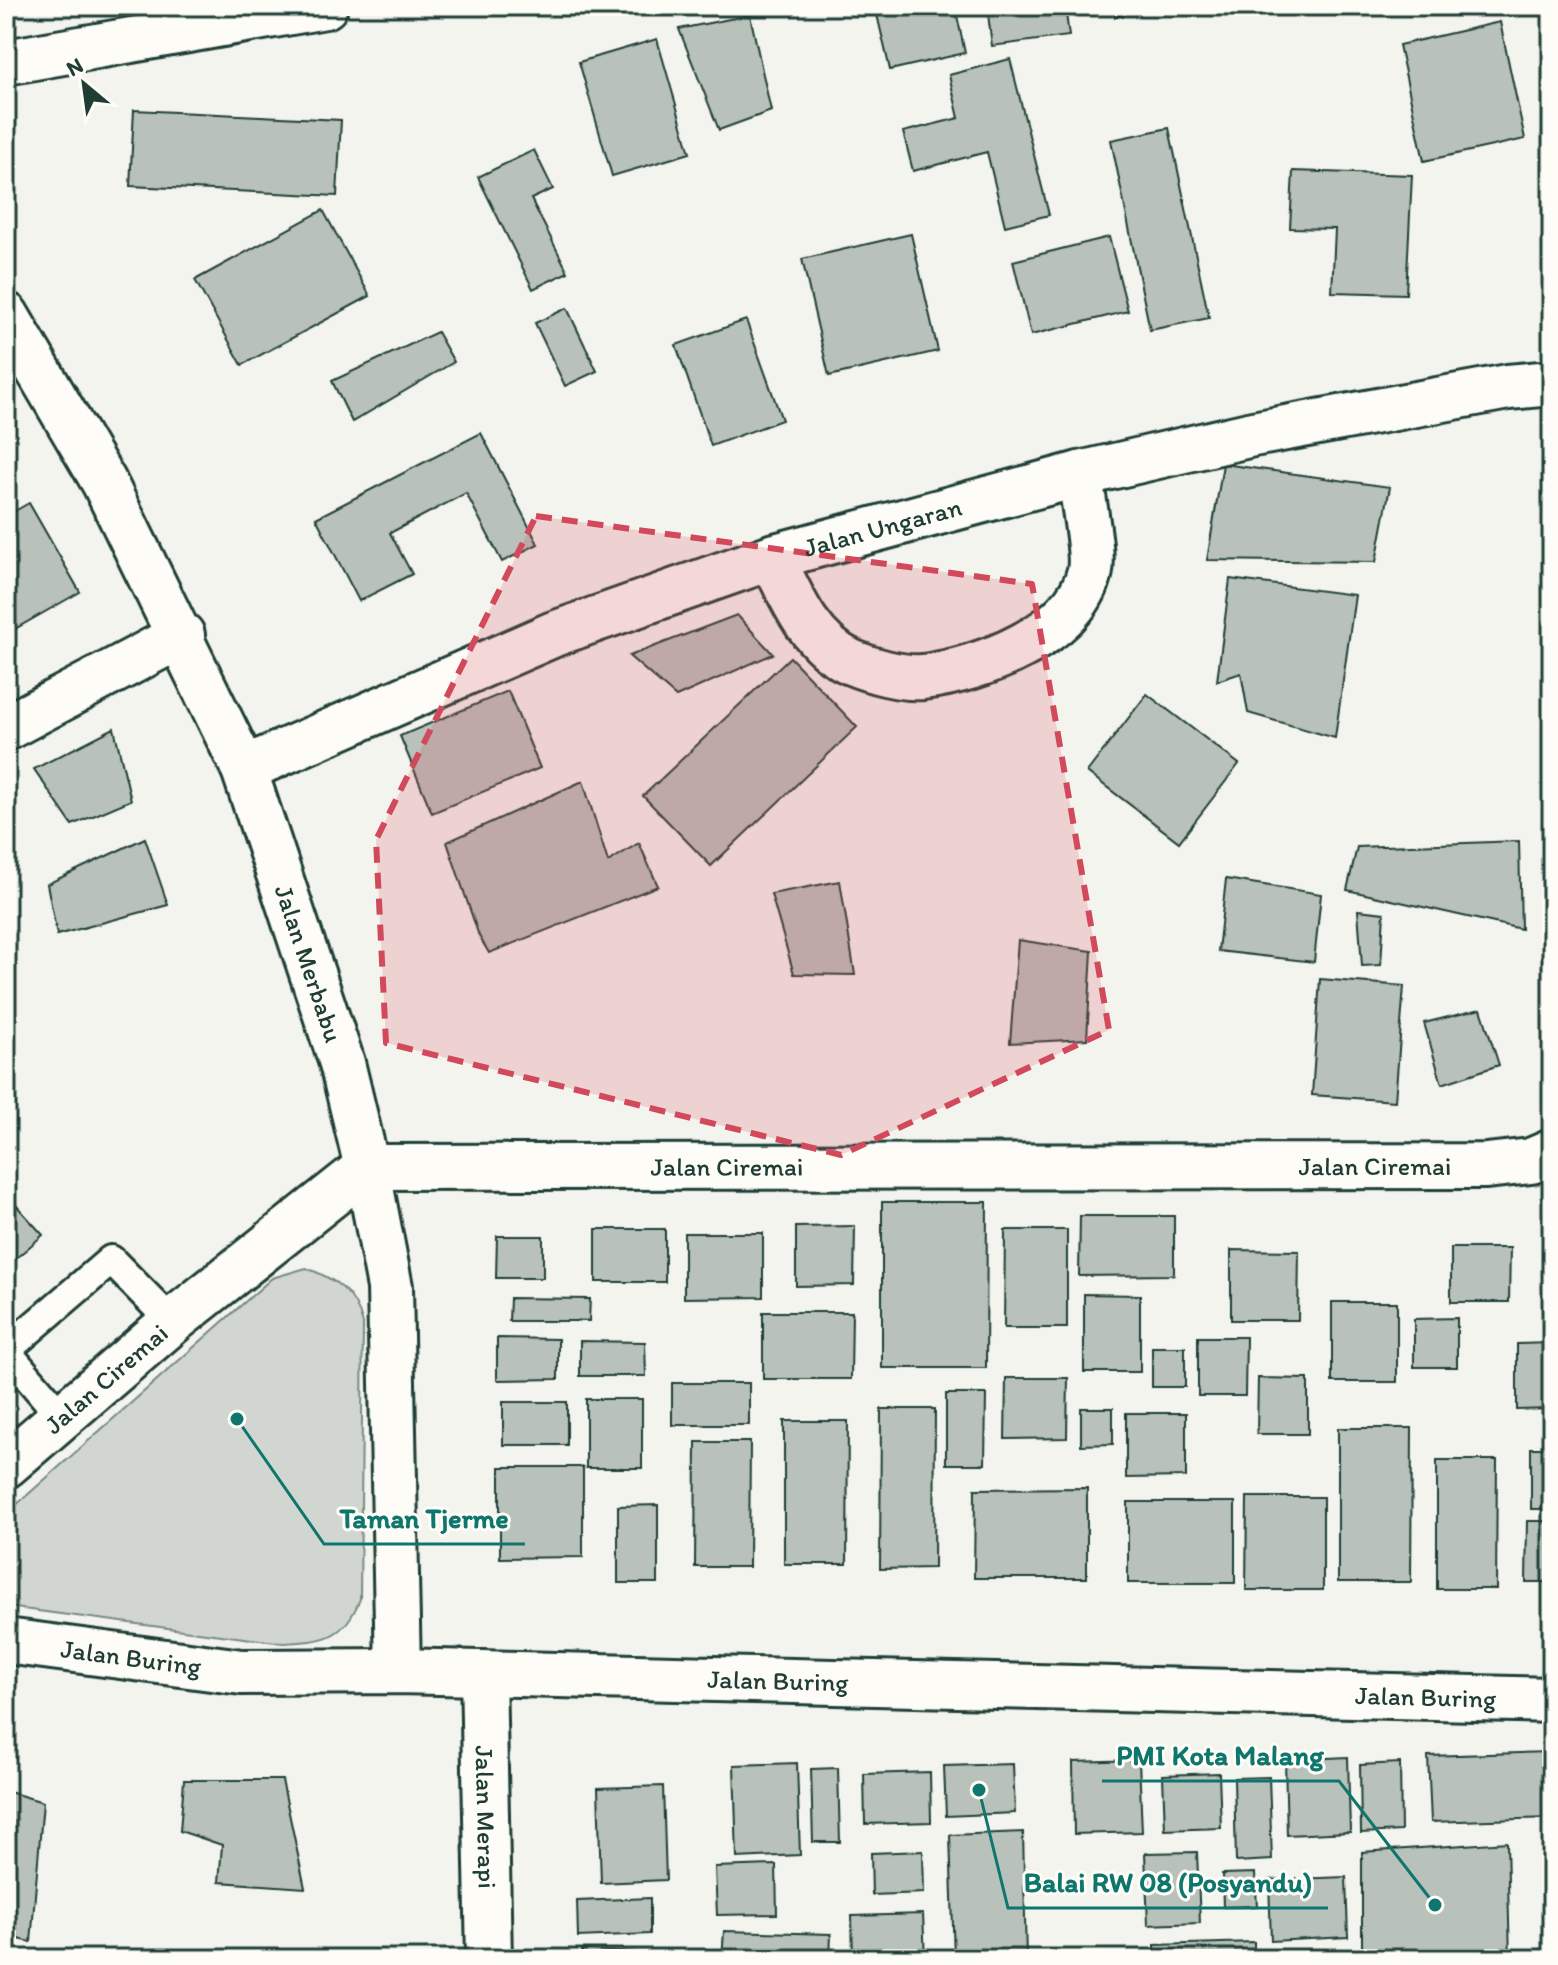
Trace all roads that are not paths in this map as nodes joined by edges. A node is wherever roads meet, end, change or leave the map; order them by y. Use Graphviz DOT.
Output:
graph roads {
  1 [pos="325,6"];
  2 [pos="6,62"];
  3 [pos="6,315"];
  4 [pos="1552,383"];
  5 [pos="1080,474"];
  6 [pos="772,557"];
  7 [pos="182,635"];
  8 [pos="6,728"];
  9 [pos="244,769"];
  10 [pos="1552,1152"];
  11 [pos="367,1167"];
  12 [pos="172,1322"];
  13 [pos="6,1351"];
  14 [pos="62,1417"];
  15 [pos="6,1465"];
  16 [pos="6,1641"];
  17 [pos="398,1671"];
  18 [pos="483,1673"];
  19 [pos="1552,1700"];
  20 [pos="489,1959"];
  1 -- 2 [label="street"];
  3 -- 7 [label="street, Jalan Merbabu"];
  4 -- 5 [label="street, Jalan Ungaran"];
  5 -- 6 [label="street, Jalan Ungaran"];
  5 -- 6 [label="street"];
  6 -- 9 [label="street, Jalan Ungaran"];
  7 -- 8 [label="street"];
  7 -- 9 [label="street, Jalan Merbabu"];
  9 -- 11 [label="street, Jalan Merbabu"];
  10 -- 11 [label="street, Jalan Ciremai"];
  11 -- 12 [label="street, Jalan Ciremai"];
  11 -- 17 [label="street, Jalan Merbabu"];
  12 -- 13 [label="lane"];
  12 -- 14 [label="street, Jalan Ciremai"];
  13 -- 14 [label="lane"];
  14 -- 15 [label="street, Jalan Ciremai"];
  16 -- 17 [label="street, Jalan Buring"];
  17 -- 18 [label="street, Jalan Buring"];
  18 -- 19 [label="street, Jalan Buring"];
  18 -- 20 [label="street, Jalan Merapi"];
}
